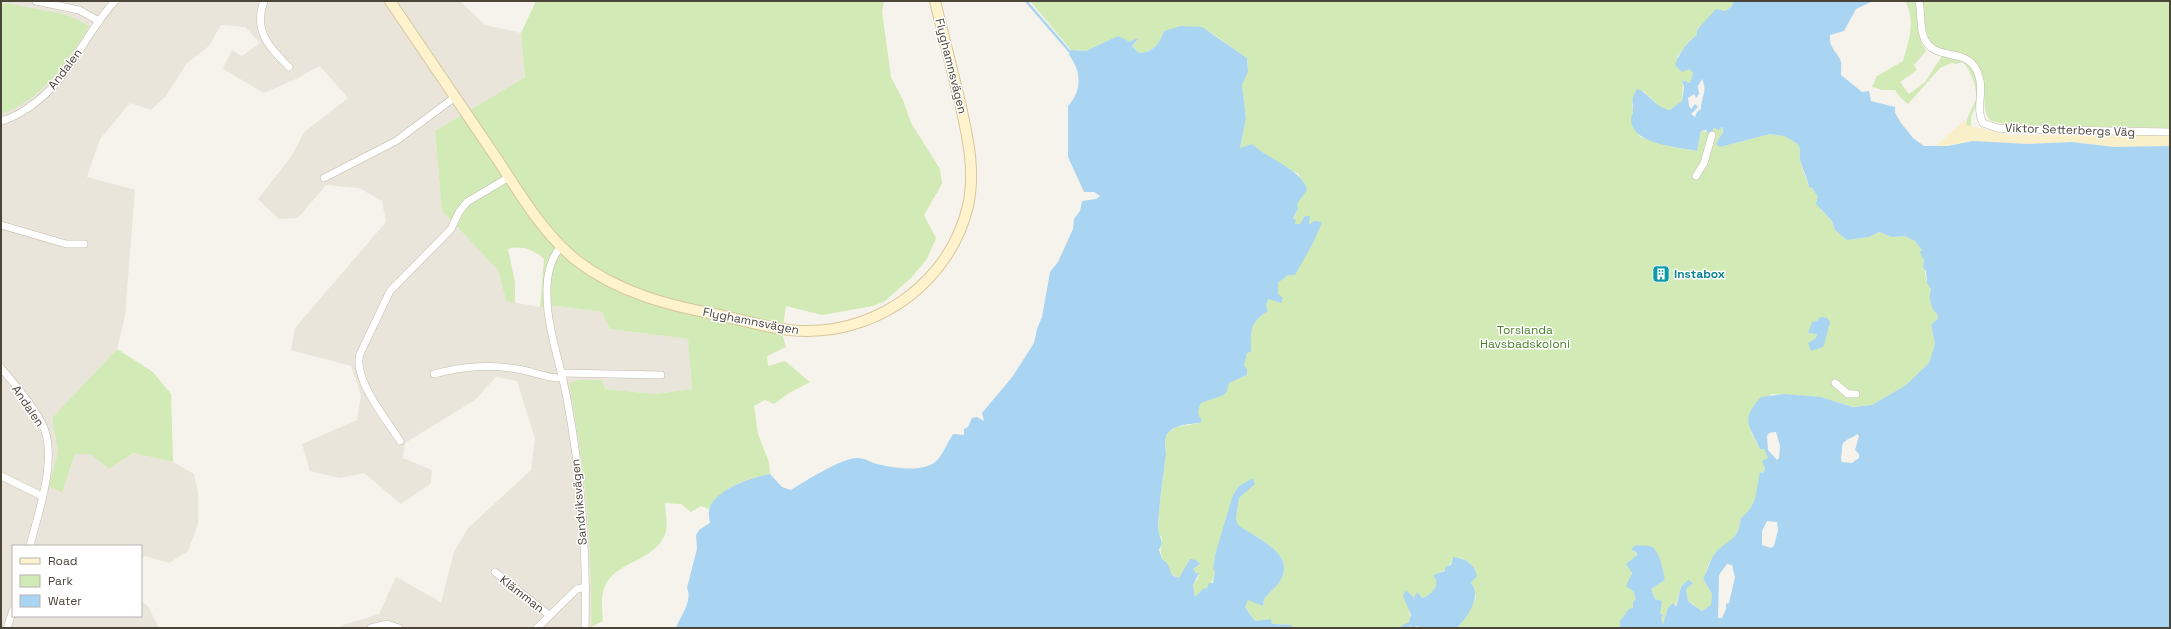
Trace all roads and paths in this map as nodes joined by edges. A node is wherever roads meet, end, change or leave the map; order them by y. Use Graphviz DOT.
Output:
graph roads {
  1 [pos="36,1"];
  2 [pos="115,1"];
  3 [pos="264,1"];
  4 [pos="390,1"];
  5 [pos="935,1"];
  6 [pos="1919,2"];
  7 [pos="99,21"];
  8 [pos="289,67"];
  9 [pos="455,97"];
  10 [pos="1,121"];
  11 [pos="2170,132"];
  12 [pos="1712,135"];
  13 [pos="1696,176"];
  14 [pos="509,177"];
  15 [pos="324,178"];
  16 [pos="1,225"];
  17 [pos="84,244"];
  18 [pos="562,247"];
  19 [pos="1,368"];
  20 [pos="434,374"];
  21 [pos="562,375"];
  22 [pos="661,375"];
  23 [pos="1835,383"];
  24 [pos="1856,394"];
  25 [pos="400,440"];
  26 [pos="1,476"];
  27 [pos="42,496"];
  28 [pos="30,545"];
  29 [pos="495,572"];
  30 [pos="586,587"];
  31 [pos="12,613"];
  32 [pos="550,615"];
  33 [pos="7,628"];
  34 [pos="371,628"];
  35 [pos="399,628"];
  36 [pos="537,628"];
  37 [pos="585,628"];
  1 -- 7 [label="street"];
  2 -- 7 [label="street, Andalen"];
  3 -- 8 [label="street"];
  4 -- 9 [label="street, Flyghamnsvägen"];
  5 -- 18 [label="street, Flyghamnsvägen"];
  6 -- 11 [label="street, Viktor Setterbergs Väg"];
  7 -- 10 [label="street, Andalen"];
  9 -- 14 [label="street, Flyghamnsvägen"];
  9 -- 15 [label="street"];
  12 -- 13 [label="street"];
  14 -- 18 [label="street, Flyghamnsvägen"];
  14 -- 25 [label="street"];
  16 -- 17 [label="street"];
  18 -- 21 [label="street, Sandviksvägen"];
  19 -- 27 [label="street, Andalen"];
  20 -- 21 [label="street"];
  21 -- 22 [label="street"];
  21 -- 30 [label="street, Sandviksvägen"];
  23 -- 24 [label="street"];
  26 -- 27 [label="street"];
  27 -- 28 [label="street, Andalen"];
  29 -- 32 [label="street, Klämman"];
  30 -- 32 [label="street, Klämman"];
  30 -- 37 [label="street, Sandviksvägen"];
  31 -- 33 [label="street"];
  32 -- 36 [label="street, Klämman"];
  34 -- 35 [label="street"];
}
